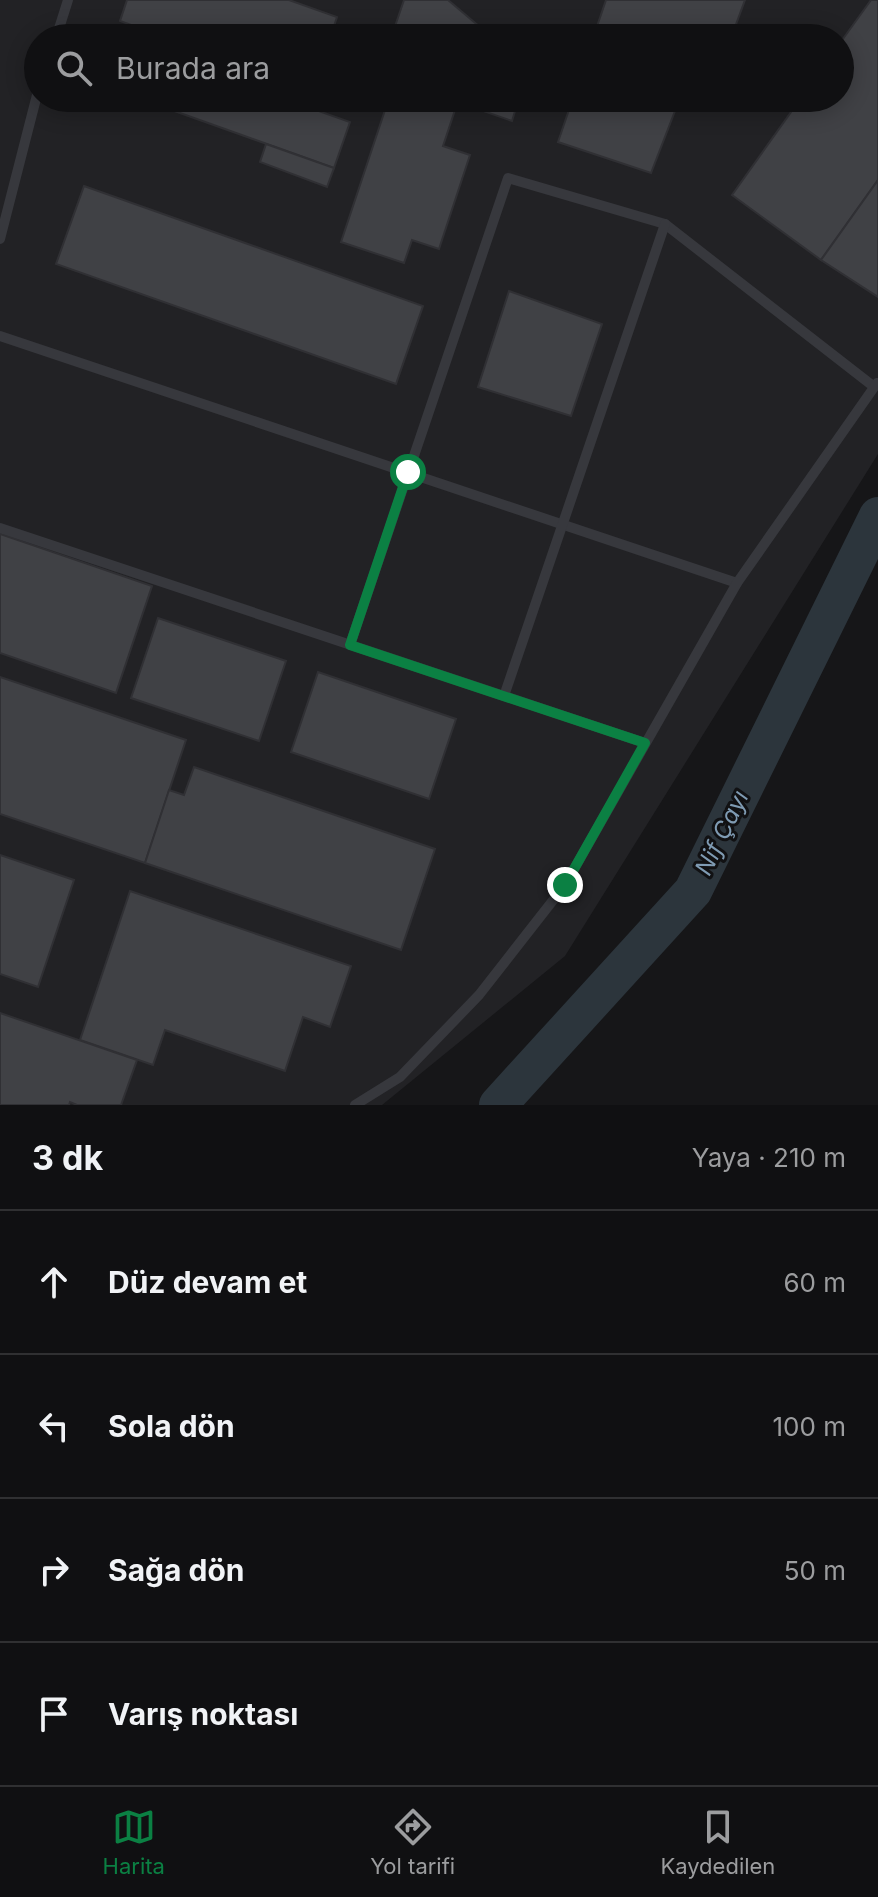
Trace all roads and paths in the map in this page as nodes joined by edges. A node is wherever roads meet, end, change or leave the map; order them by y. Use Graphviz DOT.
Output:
graph roads {
  1 [pos="68,0"];
  2 [pos="60,24"];
  3 [pos="33,112"];
  4 [pos="665,224"];
  5 [pos="0,239"];
  6 [pos="0,336"];
  7 [pos="875,384"];
  8 [pos="408,472"];
  9 [pos="563,523"];
  10 [pos="0,528"];
  11 [pos="737,583"];
  12 [pos="350,645"];
  13 [pos="504,696"];
  14 [pos="645,743"];
  15 [pos="355,1105"];
  1 -- 2 [label="lane"];
  3 -- 5 [label="lane"];
  4 -- 7 [label="lane"];
  4 -- 8 [label="lane"];
  4 -- 9 [label="lane"];
  6 -- 8 [label="lane"];
  7 -- 11 [label="lane"];
  8 -- 9 [label="lane"];
  8 -- 12 [label="lane"];
  9 -- 11 [label="lane"];
  9 -- 13 [label="lane"];
  10 -- 12 [label="lane"];
  11 -- 14 [label="lane"];
  12 -- 13 [label="lane"];
  13 -- 14 [label="lane"];
  14 -- 15 [label="lane"];
}
